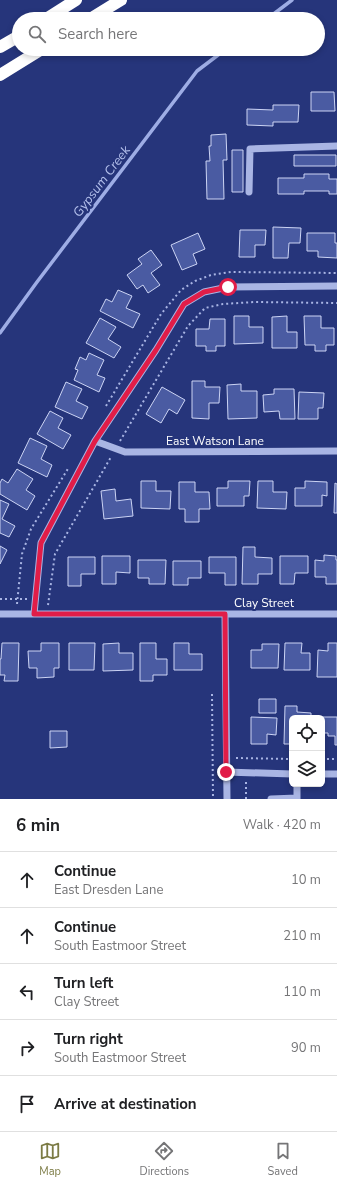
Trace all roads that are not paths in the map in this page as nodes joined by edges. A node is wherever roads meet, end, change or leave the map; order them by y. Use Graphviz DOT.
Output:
graph roads {
  1 [pos="76,0"];
  2 [pos="121,0"];
  3 [pos="57,12"];
  4 [pos="101,12"];
  5 [pos="12,40"];
  6 [pos="0,47"];
  7 [pos="31,56"];
  8 [pos="0,75"];
  9 [pos="337,146"];
  10 [pos="249,192"];
  11 [pos="337,286"];
  12 [pos="95,441"];
  13 [pos="337,451"];
  14 [pos="0,614"];
  15 [pos="34,614"];
  16 [pos="225,614"];
  17 [pos="337,614"];
  18 [pos="226,772"];
  19 [pos="289,774"];
  20 [pos="325,774"];
  21 [pos="337,774"];
  22 [pos="297,787"];
  23 [pos="297,798"];
  24 [pos="227,799"];
  25 [pos="271,799"];
  1 -- 3 [label="highway"];
  2 -- 4 [label="highway"];
  5 -- 6 [label="highway"];
  7 -- 8 [label="highway"];
  9 -- 10 [label="street"];
  11 -- 12 [label="street"];
  12 -- 13 [label="street, East Watson Lane"];
  12 -- 15 [label="street"];
  14 -- 15 [label="street, Clay Street"];
  15 -- 16 [label="street, Clay Street"];
  16 -- 17 [label="street, Clay Street"];
  16 -- 18 [label="street"];
  18 -- 19 [label="street"];
  18 -- 24 [label="street"];
  20 -- 21 [label="street"];
  22 -- 23 [label="street"];
  23 -- 25 [label="street"];
}
